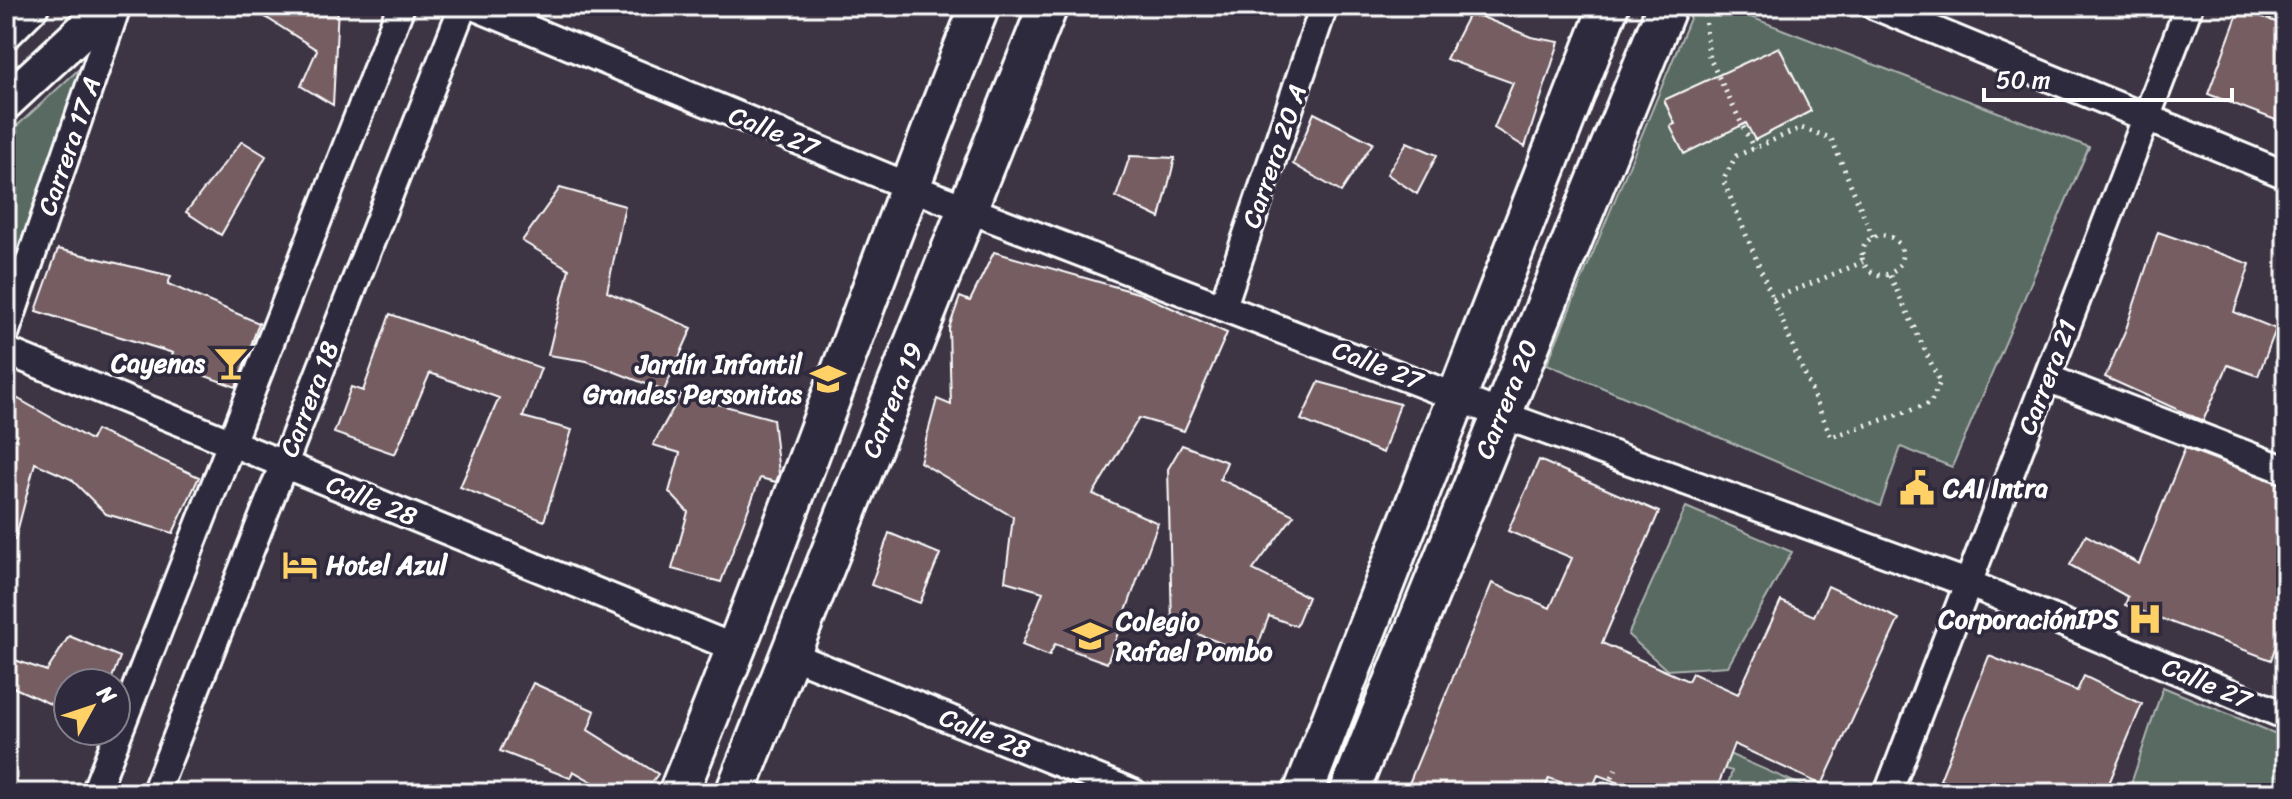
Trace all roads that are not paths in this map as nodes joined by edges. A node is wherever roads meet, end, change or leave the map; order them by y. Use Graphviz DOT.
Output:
graph roads {
  1 [pos="31,6"];
  2 [pos="109,6"];
  3 [pos="117,6"];
  4 [pos="401,6"];
  5 [pos="463,6"];
  6 [pos="473,6"];
  7 [pos="980,6"];
  8 [pos="1048,6"];
  9 [pos="1324,6"];
  10 [pos="1609,6"];
  11 [pos="1667,6"];
  12 [pos="1875,6"];
  13 [pos="2189,6"];
  14 [pos="6,31"];
  15 [pos="6,102"];
  16 [pos="2146,117"];
  17 [pos="2286,175"];
  18 [pos="908,186"];
  19 [pos="967,209"];
  20 [pos="1223,306"];
  21 [pos="6,331"];
  22 [pos="6,351"];
  23 [pos="2047,378"];
  24 [pos="1460,397"];
  25 [pos="1500,414"];
  26 [pos="231,443"];
  27 [pos="284,464"];
  28 [pos="2286,470"];
  29 [pos="1970,584"];
  30 [pos="737,649"];
  31 [pos="791,655"];
  32 [pos="2286,716"];
  33 [pos="95,793"];
  34 [pos="155,793"];
  35 [pos="678,793"];
  36 [pos="735,793"];
  37 [pos="1134,793"];
  38 [pos="1303,793"];
  39 [pos="1349,793"];
  40 [pos="1888,793"];
  1 -- 14 [label="street"];
  2 -- 15 [label="street"];
  3 -- 21 [label="street, Carrera 17 A"];
  4 -- 26 [label="street"];
  5 -- 27 [label="street, Carrera 18"];
  6 -- 18 [label="street, Calle 27"];
  7 -- 18 [label="main road"];
  8 -- 19 [label="main road, Carrera 19"];
  9 -- 20 [label="street, Carrera 20 A"];
  10 -- 24 [label="main road, Carrera 20"];
  11 -- 25 [label="main road, Carrera 20"];
  12 -- 16 [label="street"];
  13 -- 16 [label="street, Carrera 21"];
  16 -- 17 [label="street"];
  16 -- 23 [label="street, Carrera 21"];
  18 -- 19 [label="street, Calle 27"];
  18 -- 30 [label="main road"];
  19 -- 20 [label="street, Calle 27"];
  19 -- 31 [label="main road, Carrera 19"];
  20 -- 24 [label="street, Calle 27"];
  22 -- 26 [label="street, Calle 28"];
  23 -- 28 [label="street"];
  23 -- 29 [label="street, Carrera 21"];
  24 -- 25 [label="street, Calle 27"];
  24 -- 38 [label="main road, Carrera 20"];
  25 -- 29 [label="street, Calle 27"];
  25 -- 39 [label="main road, Carrera 20"];
  26 -- 27 [label="street, Calle 28"];
  26 -- 33 [label="street"];
  27 -- 30 [label="street, Calle 28"];
  27 -- 34 [label="street, Carrera 18"];
  29 -- 32 [label="street, Calle 27"];
  29 -- 40 [label="street, Carrera 21"];
  30 -- 35 [label="main road"];
  31 -- 36 [label="main road, Carrera 19"];
  31 -- 37 [label="street, Calle 28"];
}
